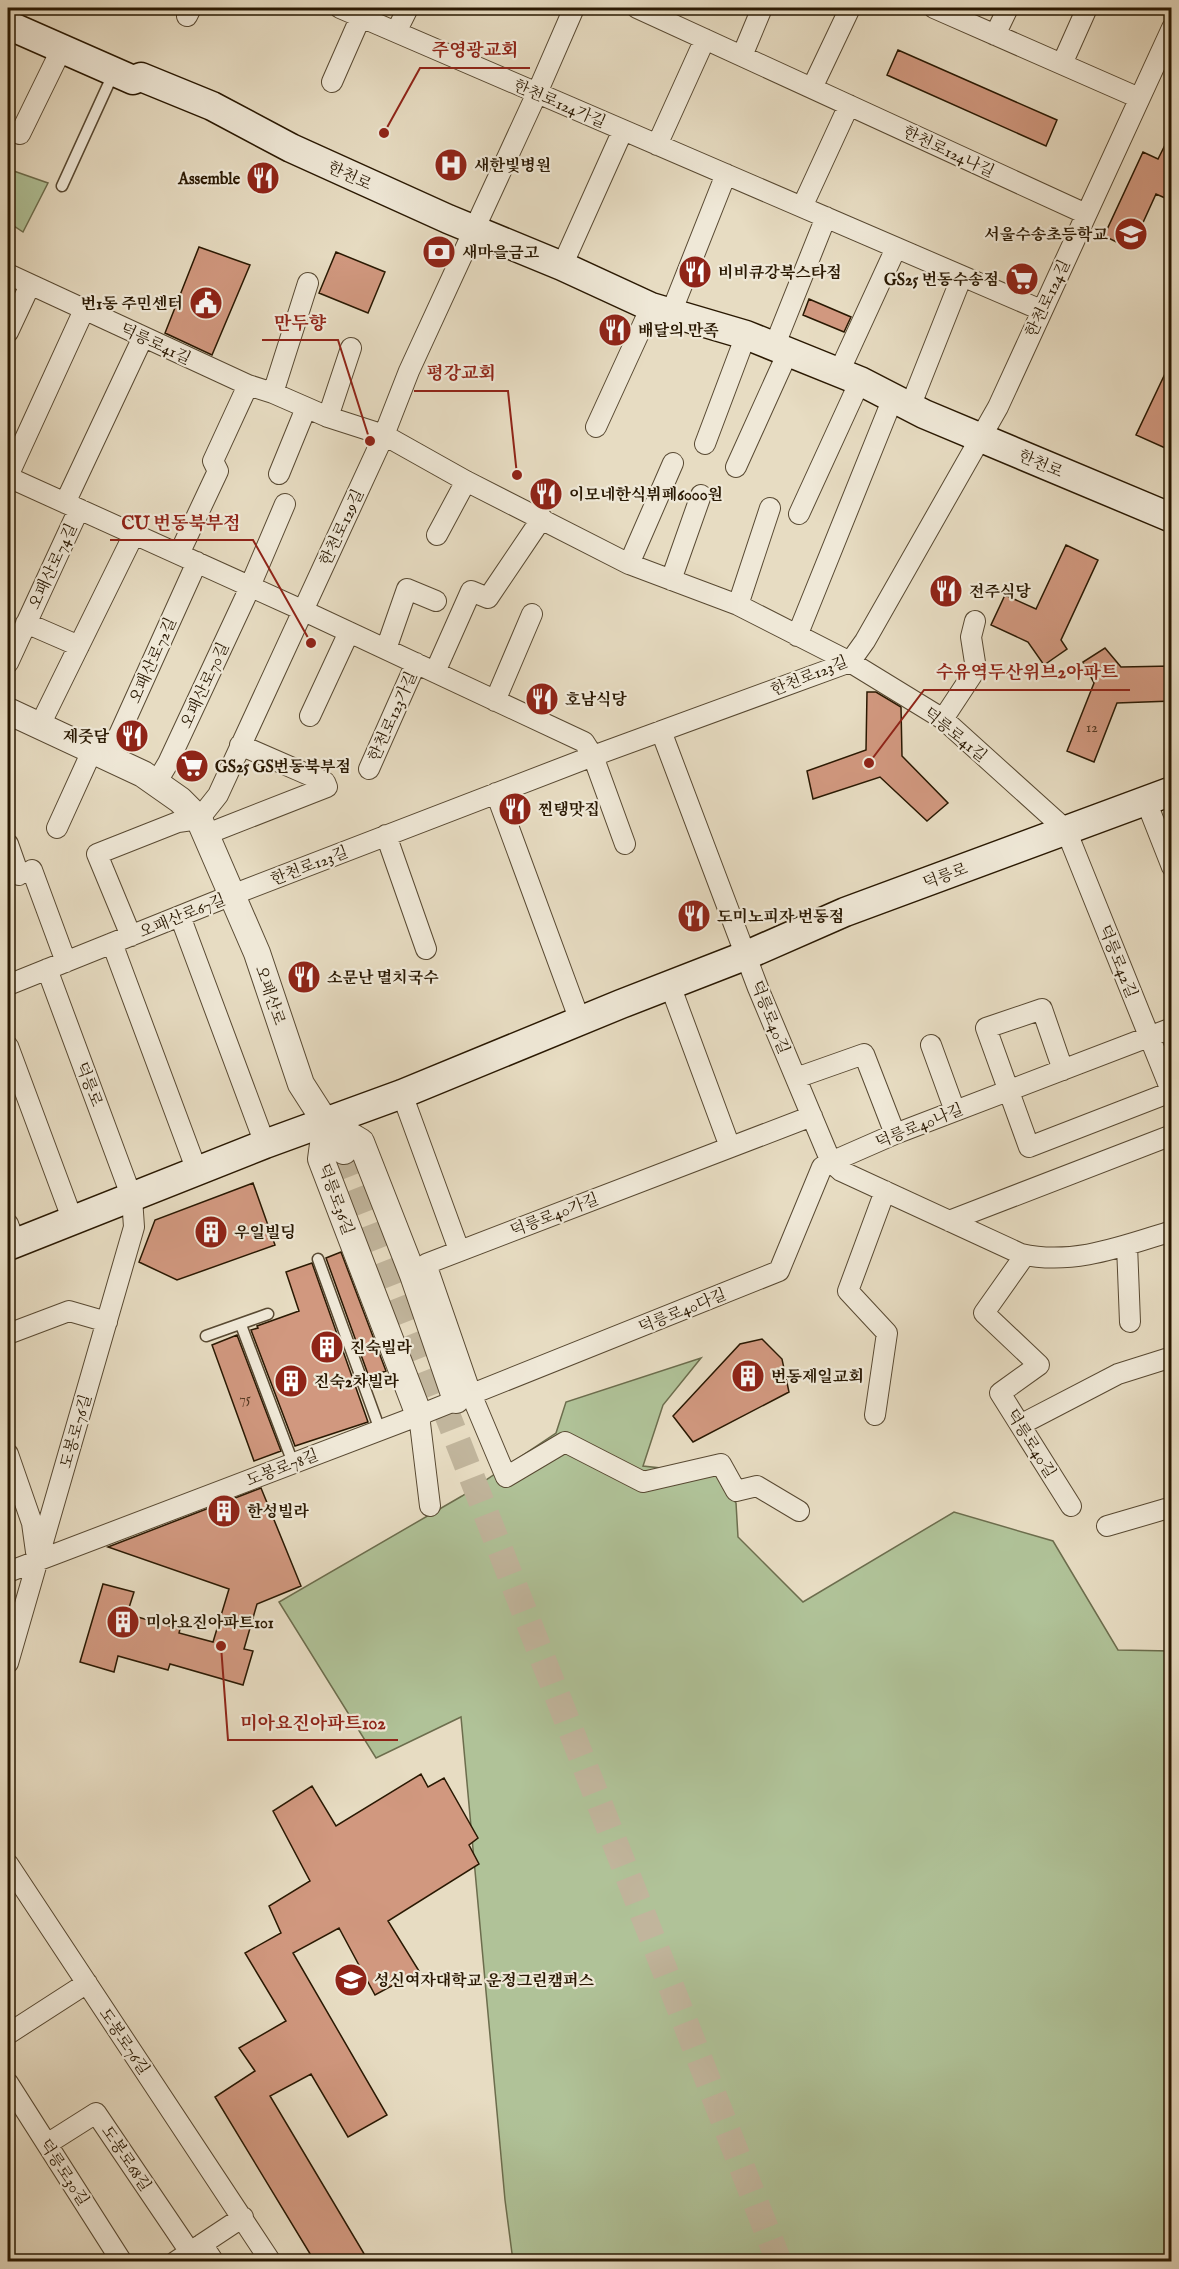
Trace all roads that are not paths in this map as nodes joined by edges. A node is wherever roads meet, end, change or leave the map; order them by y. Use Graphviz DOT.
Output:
graph roads {
  1 [pos="8,8"];
  2 [pos="340,8"];
  3 [pos="408,8"];
  4 [pos="574,8"];
  5 [pos="637,8"];
  6 [pos="762,8"];
  7 [pos="850,8"];
  8 [pos="934,8"];
  9 [pos="1008,8"];
  10 [pos="1087,8"];
  11 [pos="667,14"];
  12 [pos="360,16"];
  13 [pos="8,25"];
  14 [pos="1172,28"];
  15 [pos="396,32"];
  16 [pos="995,35"];
  17 [pos="705,39"];
  18 [pos="62,48"];
  19 [pos="742,56"];
  20 [pos="1062,64"];
  21 [pos="128,74"];
  22 [pos="332,82"];
  23 [pos="812,88"];
  24 [pos="537,93"];
  25 [pos="1139,98"];
  26 [pos="849,105"];
  27 [pos="623,130"];
  28 [pos="14,131"];
  29 [pos="657,145"];
  30 [pos="726,174"];
  31 [pos="62,186"];
  32 [pos="802,207"];
  33 [pos="1086,214"];
  34 [pos="826,217"];
  35 [pos="473,230"];
  36 [pos="896,248"];
  37 [pos="562,266"];
  38 [pos="8,274"];
  39 [pos="962,276"];
  40 [pos="308,283"];
  41 [pos="30,285"];
  42 [pos="84,310"];
  43 [pos="661,310"];
  44 [pos="1041,310"];
  45 [pos="8,332"];
  46 [pos="746,335"];
  47 [pos="143,337"];
  48 [pos="351,348"];
  49 [pos="781,349"];
  50 [pos="849,377"];
  51 [pos="248,385"];
  52 [pos="273,393"];
  53 [pos="901,403"];
  54 [pos="306,408"];
  55 [pos="328,417"];
  56 [pos="596,427"];
  57 [pos="384,435"];
  58 [pos="981,438"];
  59 [pos="705,444"];
  60 [pos="673,463"];
  61 [pos="736,467"];
  62 [pos="279,474"];
  63 [pos="8,476"];
  64 [pos="466,481"];
  65 [pos="701,495"];
  66 [pos="285,504"];
  67 [pos="72,506"];
  68 [pos="770,508"];
  69 [pos="799,514"];
  70 [pos="542,518"];
  71 [pos="1172,518"];
  72 [pos="134,534"];
  73 [pos="437,535"];
  74 [pos="179,554"];
  75 [pos="197,562"];
  76 [pos="629,564"];
  77 [pos="671,580"];
  78 [pos="249,586"];
  79 [pos="436,601"];
  80 [pos="738,605"];
  81 [pos="302,610"];
  82 [pos="532,614"];
  83 [pos="975,621"];
  84 [pos="26,623"];
  85 [pos="349,632"];
  86 [pos="797,636"];
  87 [pos="78,646"];
  88 [pos="386,649"];
  89 [pos="850,662"];
  90 [pos="8,663"];
  91 [pos="416,663"];
  92 [pos="435,672"];
  93 [pos="495,700"];
  94 [pos="8,711"];
  95 [pos="310,716"];
  96 [pos="943,718"];
  97 [pos="40,725"];
  98 [pos="661,731"];
  99 [pos="240,745"];
  100 [pos="100,755"];
  101 [pos="593,756"];
  102 [pos="369,769"];
  103 [pos="156,783"];
  104 [pos="496,793"];
  105 [pos="1159,796"];
  106 [pos="203,826"];
  107 [pos="57,828"];
  108 [pos="1066,830"];
  109 [pos="386,835"];
  110 [pos="8,844"];
  111 [pos="625,844"];
  112 [pos="1172,867"];
  113 [pos="232,895"];
  114 [pos="180,916"];
  115 [pos="131,936"];
  116 [pos="112,943"];
  117 [pos="426,949"];
  118 [pos="747,956"];
  119 [pos="66,962"];
  120 [pos="47,969"];
  121 [pos="8,985"];
  122 [pos="670,985"];
  123 [pos="580,1021"];
  124 [pos="1172,1028"];
  125 [pos="1149,1037"];
  126 [pos="931,1045"];
  127 [pos="8,1046"];
  128 [pos="1063,1070"];
  129 [pos="796,1078"];
  130 [pos="1009,1090"];
  131 [pos="1171,1093"];
  132 [pos="402,1094"];
  133 [pos="955,1111"];
  134 [pos="812,1116"];
  135 [pos="326,1122"];
  136 [pos="895,1134"];
  137 [pos="1172,1135"];
  138 [pos="265,1144"];
  139 [pos="730,1147"];
  140 [pos="344,1151"];
  141 [pos="831,1162"];
  142 [pos="197,1171"];
  143 [pos="885,1191"];
  144 [pos="132,1198"];
  145 [pos="73,1221"];
  146 [pos="949,1221"];
  147 [pos="1172,1231"];
  148 [pos="10,1238"];
  149 [pos="1127,1245"];
  150 [pos="459,1250"];
  151 [pos="1025,1255"];
  152 [pos="318,1259"];
  153 [pos="268,1314"];
  154 [pos="107,1322"];
  155 [pos="1130,1322"];
  156 [pos="241,1325"];
  157 [pos="8,1334"];
  158 [pos="206,1336"];
  159 [pos="1170,1363"];
  160 [pos="463,1397"];
  161 [pos="419,1415"];
  162 [pos="875,1415"];
  163 [pos="1020,1425"];
  164 [pos="380,1430"];
  165 [pos="8,1454"];
  166 [pos="293,1463"];
  167 [pos="430,1506"];
  168 [pos="1071,1506"];
  169 [pos="1172,1507"];
  170 [pos="799,1511"];
  171 [pos="1107,1526"];
  172 [pos="37,1561"];
  173 [pos="8,1572"];
  174 [pos="8,1663"];
  175 [pos="8,1864"];
  176 [pos="87,1983"];
  177 [pos="8,2034"];
  178 [pos="8,2083"];
  179 [pos="47,2144"];
  180 [pos="243,2217"];
  181 [pos="189,2252"];
  182 [pos="122,2262"];
  183 [pos="214,2262"];
  184 [pos="272,2262"];
  1 -- 21 [label="main road, 한천로"];
  2 -- 12 [label="street, 한천로124가길"];
  3 -- 15 [label="street"];
  4 -- 24 [label="street, 한천로129길"];
  5 -- 11 [label="street, 한천로124나길"];
  6 -- 19 [label="street"];
  7 -- 23 [label="street"];
  8 -- 16 [label="street"];
  9 -- 16 [label="street"];
  10 -- 20 [label="street"];
  11 -- 17 [label="street, 한천로124나길"];
  12 -- 15 [label="street, 한천로124가길"];
  12 -- 22 [label="street"];
  13 -- 18 [label="main road, 한천로"];
  14 -- 25 [label="street, 한천로124길"];
  15 -- 24 [label="street, 한천로124가길"];
  16 -- 20 [label="street"];
  17 -- 19 [label="street, 한천로124나길"];
  17 -- 29 [label="street"];
  18 -- 21 [label="main road, 한천로"];
  18 -- 28 [label="street"];
  19 -- 23 [label="street, 한천로124나길"];
  20 -- 25 [label="street"];
  21 -- 31 [label="lane"];
  21 -- 35 [label="main road, 한천로"];
  23 -- 26 [label="street, 한천로124나길"];
  24 -- 27 [label="street, 한천로124가길"];
  24 -- 35 [label="street, 한천로129길"];
  25 -- 33 [label="street, 한천로124길"];
  26 -- 32 [label="street"];
  26 -- 33 [label="street, 한천로124나길"];
  27 -- 29 [label="street, 한천로124가길"];
  27 -- 37 [label="street"];
  29 -- 30 [label="street, 한천로124가길"];
  30 -- 32 [label="street, 한천로124가길"];
  30 -- 43 [label="street"];
  32 -- 34 [label="street, 한천로124가길"];
  33 -- 44 [label="street, 한천로124길"];
  34 -- 36 [label="street, 한천로124가길"];
  34 -- 49 [label="street"];
  35 -- 37 [label="main road, 한천로"];
  35 -- 57 [label="street, 한천로129길"];
  36 -- 39 [label="street, 한천로124가길"];
  36 -- 50 [label="street"];
  37 -- 43 [label="main road, 한천로"];
  38 -- 41 [label="street, 덕릉로41길"];
  39 -- 44 [label="street, 한천로124가길"];
  39 -- 53 [label="street"];
  40 -- 52 [label="street"];
  41 -- 42 [label="street, 덕릉로41길"];
  41 -- 45 [label="street"];
  42 -- 47 [label="street, 덕릉로41길"];
  42 -- 63 [label="street"];
  43 -- 46 [label="main road, 한천로"];
  43 -- 56 [label="street"];
  44 -- 58 [label="street, 한천로124길"];
  46 -- 49 [label="main road, 한천로"];
  46 -- 59 [label="street"];
  47 -- 51 [label="street, 덕릉로41길"];
  47 -- 67 [label="street, 오패산로74길"];
  48 -- 55 [label="street"];
  49 -- 50 [label="main road, 한천로"];
  49 -- 61 [label="street"];
  50 -- 53 [label="main road, 한천로"];
  50 -- 69 [label="street"];
  51 -- 52 [label="street, 덕릉로41길"];
  51 -- 74 [label="street"];
  52 -- 54 [label="street, 덕릉로41길"];
  53 -- 58 [label="main road, 한천로"];
  53 -- 86 [label="street"];
  54 -- 55 [label="street, 덕릉로41길"];
  54 -- 62 [label="street"];
  55 -- 57 [label="street, 덕릉로41길"];
  57 -- 64 [label="street, 덕릉로41길"];
  57 -- 81 [label="street, 한천로129길"];
  58 -- 71 [label="main road, 한천로"];
  58 -- 89 [label="street, 한천로123길"];
  60 -- 76 [label="street"];
  63 -- 67 [label="street, 한천로123가길"];
  64 -- 70 [label="street, 덕릉로41길"];
  64 -- 73 [label="street"];
  65 -- 77 [label="street"];
  66 -- 78 [label="street, 오패산로70길"];
  67 -- 72 [label="street, 한천로123가길"];
  67 -- 84 [label="street, 오패산로74길"];
  68 -- 80 [label="street"];
  70 -- 76 [label="street, 덕릉로41길"];
  70 -- 92 [label="street"];
  72 -- 74 [label="street, 한천로123가길"];
  72 -- 87 [label="street"];
  74 -- 75 [label="street, 한천로123가길"];
  75 -- 78 [label="street, 한천로123가길"];
  75 -- 100 [label="street, 오패산로72길"];
  76 -- 77 [label="street, 덕릉로41길"];
  77 -- 80 [label="street, 덕릉로41길"];
  78 -- 81 [label="street, 한천로123가길"];
  78 -- 103 [label="street, 오패산로70길"];
  79 -- 88 [label="street"];
  80 -- 86 [label="street, 덕릉로41길"];
  81 -- 85 [label="street, 한천로123가길"];
  81 -- 99 [label="street, 한천로129길"];
  82 -- 93 [label="street"];
  83 -- 96 [label="street"];
  84 -- 87 [label="street, 오패산로74길"];
  84 -- 90 [label="street, 오패산로74길"];
  85 -- 88 [label="street, 한천로123가길"];
  85 -- 95 [label="street"];
  86 -- 89 [label="street, 덕릉로41길"];
  87 -- 97 [label="street"];
  88 -- 91 [label="street, 한천로123가길"];
  89 -- 96 [label="street, 덕릉로41길"];
  89 -- 98 [label="street, 한천로123길"];
  91 -- 92 [label="street, 한천로123가길"];
  91 -- 102 [label="street, 한천로123가길"];
  92 -- 93 [label="street, 한천로123가길"];
  93 -- 101 [label="street, 한천로123가길"];
  94 -- 97 [label="street, 오패산로"];
  96 -- 108 [label="street, 덕릉로41길"];
  97 -- 100 [label="street, 오패산로"];
  98 -- 101 [label="street, 한천로123길"];
  98 -- 118 [label="street"];
  99 -- 106 [label="street, 한천로129길"];
  99 -- 106 [label="street"];
  100 -- 103 [label="street, 오패산로"];
  100 -- 107 [label="street"];
  101 -- 104 [label="street, 한천로123길"];
  101 -- 111 [label="street"];
  103 -- 106 [label="street, 오패산로"];
  104 -- 109 [label="street, 한천로123길"];
  104 -- 123 [label="street"];
  105 -- 108 [label="main road, 덕릉로"];
  105 -- 112 [label="street, 덕릉로"];
  106 -- 113 [label="street, 오패산로"];
  106 -- 115 [label="street, 오패산로67길"];
  108 -- 118 [label="main road, 덕릉로"];
  108 -- 125 [label="street, 덕릉로42길"];
  109 -- 113 [label="street, 한천로123길"];
  109 -- 117 [label="street"];
  110 -- 119 [label="street"];
  113 -- 114 [label="street, 오패산로67길"];
  113 -- 135 [label="street, 오패산로"];
  114 -- 115 [label="street, 오패산로67길"];
  114 -- 138 [label="street"];
  115 -- 116 [label="street, 오패산로67길"];
  116 -- 119 [label="street, 오패산로67길"];
  116 -- 142 [label="street"];
  118 -- 122 [label="main road, 덕릉로"];
  118 -- 129 [label="street, 덕릉로40길"];
  119 -- 120 [label="street, 오패산로67길"];
  120 -- 121 [label="street, 오패산로67길"];
  120 -- 144 [label="street, 덕릉로"];
  122 -- 123 [label="main road, 덕릉로"];
  122 -- 139 [label="street"];
  123 -- 132 [label="main road, 덕릉로"];
  124 -- 125 [label="street, 덕릉로40나길"];
  125 -- 128 [label="street, 덕릉로40나길"];
  125 -- 131 [label="street, 덕릉로42길"];
  126 -- 133 [label="street"];
  127 -- 145 [label="street"];
  128 -- 130 [label="street, 덕릉로40나길"];
  128 -- 130 [label="street"];
  129 -- 134 [label="street, 덕릉로40길"];
  129 -- 136 [label="street"];
  130 -- 131 [label="street, 덕릉로42길"];
  130 -- 133 [label="street, 덕릉로40나길"];
  132 -- 135 [label="main road, 덕릉로"];
  132 -- 150 [label="street"];
  133 -- 136 [label="street, 덕릉로40나길"];
  134 -- 139 [label="street, 덕릉로40가길"];
  134 -- 141 [label="street, 덕릉로40길"];
  135 -- 138 [label="main road, 덕릉로"];
  135 -- 140 [label="street, 오패산로"];
  135 -- 160 [label="street"];
  135 -- 161 [label="street, 덕릉로36길"];
  136 -- 141 [label="street, 덕릉로40나길"];
  137 -- 146 [label="street"];
  138 -- 142 [label="main road, 덕릉로"];
  139 -- 150 [label="street, 덕릉로40가길"];
  141 -- 143 [label="street"];
  141 -- 160 [label="street, 덕릉로40다길"];
  142 -- 144 [label="main road, 덕릉로"];
  143 -- 146 [label="street"];
  143 -- 162 [label="street"];
  144 -- 145 [label="main road, 덕릉로"];
  144 -- 154 [label="street, 도봉로76길"];
  145 -- 148 [label="main road, 덕릉로"];
  146 -- 151 [label="street"];
  147 -- 149 [label="street"];
  149 -- 151 [label="street"];
  149 -- 155 [label="street"];
  150 -- 160 [label="street, 덕릉로40가길"];
  151 -- 163 [label="street, 덕릉로40길"];
  152 -- 164 [label="lane"];
  153 -- 156 [label="lane"];
  154 -- 157 [label="street"];
  154 -- 172 [label="street, 도봉로76길"];
  156 -- 158 [label="lane"];
  156 -- 166 [label="lane"];
  159 -- 163 [label="street"];
  160 -- 161 [label="street, 도봉로78길"];
  160 -- 170 [label="street"];
  161 -- 164 [label="street, 도봉로78길"];
  161 -- 167 [label="street, 덕릉로36길"];
  163 -- 168 [label="street, 덕릉로40길"];
  164 -- 166 [label="street, 도봉로78길"];
  165 -- 172 [label="street"];
  166 -- 172 [label="street, 도봉로78길"];
  169 -- 171 [label="street"];
  172 -- 173 [label="street, 도봉로78길"];
  172 -- 174 [label="street, 도봉로76길"];
  175 -- 176 [label="street, 도봉로76길"];
  176 -- 177 [label="street"];
  176 -- 180 [label="street, 도봉로76길"];
  178 -- 179 [label="street, 덕릉로30길"];
  179 -- 181 [label="street, 도봉로68길"];
  179 -- 182 [label="street, 덕릉로30길"];
  180 -- 181 [label="street"];
  180 -- 184 [label="street, 도봉로76길"];
  181 -- 183 [label="street, 도봉로68길"];
}
